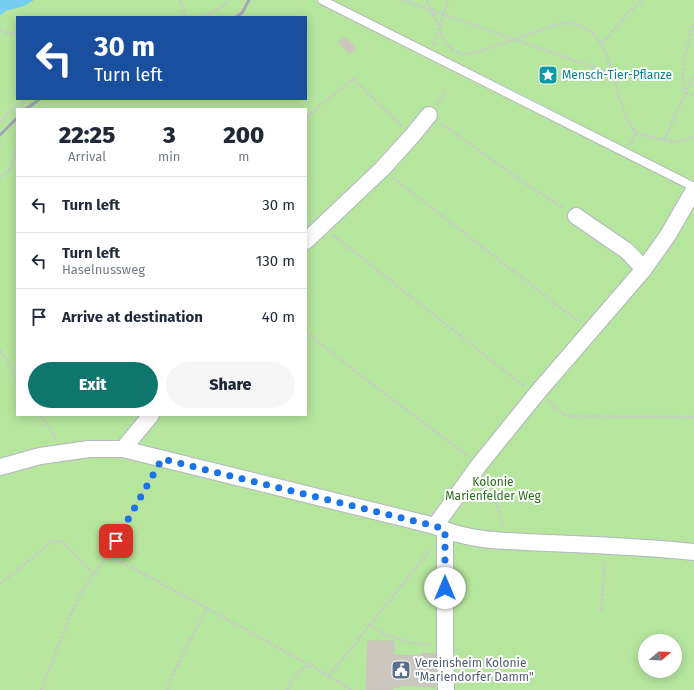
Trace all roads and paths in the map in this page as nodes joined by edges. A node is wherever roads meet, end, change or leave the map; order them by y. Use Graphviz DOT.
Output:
graph roads {
  1 [pos="180,0"];
  2 [pos="229,0"];
  3 [pos="322,0"];
  4 [pos="403,0"];
  5 [pos="427,0"];
  6 [pos="448,0"];
  7 [pos="643,0"];
  8 [pos="432,11"];
  9 [pos="444,15"];
  10 [pos="186,16"];
  11 [pos="206,16"];
  12 [pos="694,24"];
  13 [pos="439,28"];
  14 [pos="0,30"];
  15 [pos="16,33"];
  16 [pos="514,39"];
  17 [pos="602,44"];
  18 [pos="430,55"];
  19 [pos="613,74"];
  20 [pos="694,75"];
  21 [pos="686,93"];
  22 [pos="694,96"];
  23 [pos="23,100"];
  24 [pos="429,115"];
  25 [pos="307,117"];
  26 [pos="0,122"];
  27 [pos="412,136"];
  28 [pos="694,137"];
  29 [pos="664,140"];
  30 [pos="16,149"];
  31 [pos="382,169"];
  32 [pos="0,177"];
  33 [pos="694,187"];
  34 [pos="694,190"];
  35 [pos="576,216"];
  36 [pos="322,226"];
  37 [pos="307,240"];
  38 [pos="644,269"];
  39 [pos="590,331"];
  40 [pos="307,333"];
  41 [pos="0,350"];
  42 [pos="16,375"];
  43 [pos="536,394"];
  44 [pos="42,416"];
  45 [pos="150,416"];
  46 [pos="694,417"];
  47 [pos="123,449"];
  48 [pos="64,452"];
  49 [pos="162,459"];
  50 [pos="479,465"];
  51 [pos="0,467"];
  52 [pos="468,480"];
  53 [pos="440,528"];
  54 [pos="503,541"];
  55 [pos="606,546"];
  56 [pos="694,552"];
  57 [pos="108,555"];
  58 [pos="94,574"];
  59 [pos="0,584"];
  60 [pos="207,608"];
  61 [pos="601,611"];
  62 [pos="369,625"];
  63 [pos="445,646"];
  64 [pos="310,666"];
  65 [pos="329,676"];
  66 [pos="41,690"];
  67 [pos="167,690"];
  68 [pos="287,690"];
  69 [pos="352,690"];
  70 [pos="446,690"];
  1 -- 10 [label="path"];
  2 -- 11 [label="path"];
  3 -- 18 [label="lane"];
  4 -- 8 [label="path"];
  5 -- 8 [label="path"];
  6 -- 9 [label="path"];
  7 -- 17 [label="path"];
  8 -- 9 [label="path"];
  8 -- 13 [label="path"];
  9 -- 13 [label="path"];
  9 -- 16 [label="path"];
  12 -- 21 [label="path"];
  13 -- 16 [label="path"];
  13 -- 18 [label="path"];
  14 -- 15 [label="path"];
  16 -- 17 [label="path"];
  16 -- 19 [label="path"];
  17 -- 19 [label="path"];
  18 -- 33 [label="lane"];
  19 -- 29 [label="path"];
  20 -- 21 [label="path"];
  21 -- 22 [label="path"];
  21 -- 29 [label="path"];
  23 -- 26 [label="path"];
  24 -- 27 [label="street"];
  24 -- 35 [label="path"];
  25 -- 27 [label="path"];
  27 -- 31 [label="street"];
  28 -- 29 [label="path"];
  30 -- 32 [label="path"];
  31 -- 36 [label="street"];
  31 -- 39 [label="path"];
  34 -- 38 [label="street"];
  35 -- 38 [label="street"];
  36 -- 37 [label="street"];
  36 -- 43 [label="path"];
  38 -- 39 [label="street"];
  39 -- 43 [label="street"];
  40 -- 50 [label="path"];
  41 -- 42 [label="path"];
  43 -- 46 [label="path"];
  43 -- 50 [label="street"];
  44 -- 48 [label="path"];
  45 -- 47 [label="street"];
  47 -- 48 [label="street"];
  47 -- 49 [label="street"];
  48 -- 51 [label="street"];
  49 -- 53 [label="street"];
  49 -- 57 [label="path"];
  50 -- 52 [label="street"];
  52 -- 53 [label="street"];
  52 -- 54 [label="path"];
  53 -- 54 [label="street"];
  53 -- 62 [label="path"];
  53 -- 63 [label="street"];
  54 -- 55 [label="street"];
  55 -- 56 [label="street"];
  55 -- 61 [label="path"];
  57 -- 58 [label="path"];
  57 -- 60 [label="path"];
  58 -- 59 [label="path"];
  58 -- 66 [label="path"];
  60 -- 64 [label="path"];
  60 -- 67 [label="path"];
  62 -- 63 [label="path"];
  62 -- 65 [label="path"];
  63 -- 70 [label="street"];
  64 -- 65 [label="path"];
  64 -- 68 [label="path"];
  65 -- 69 [label="path"];
}
